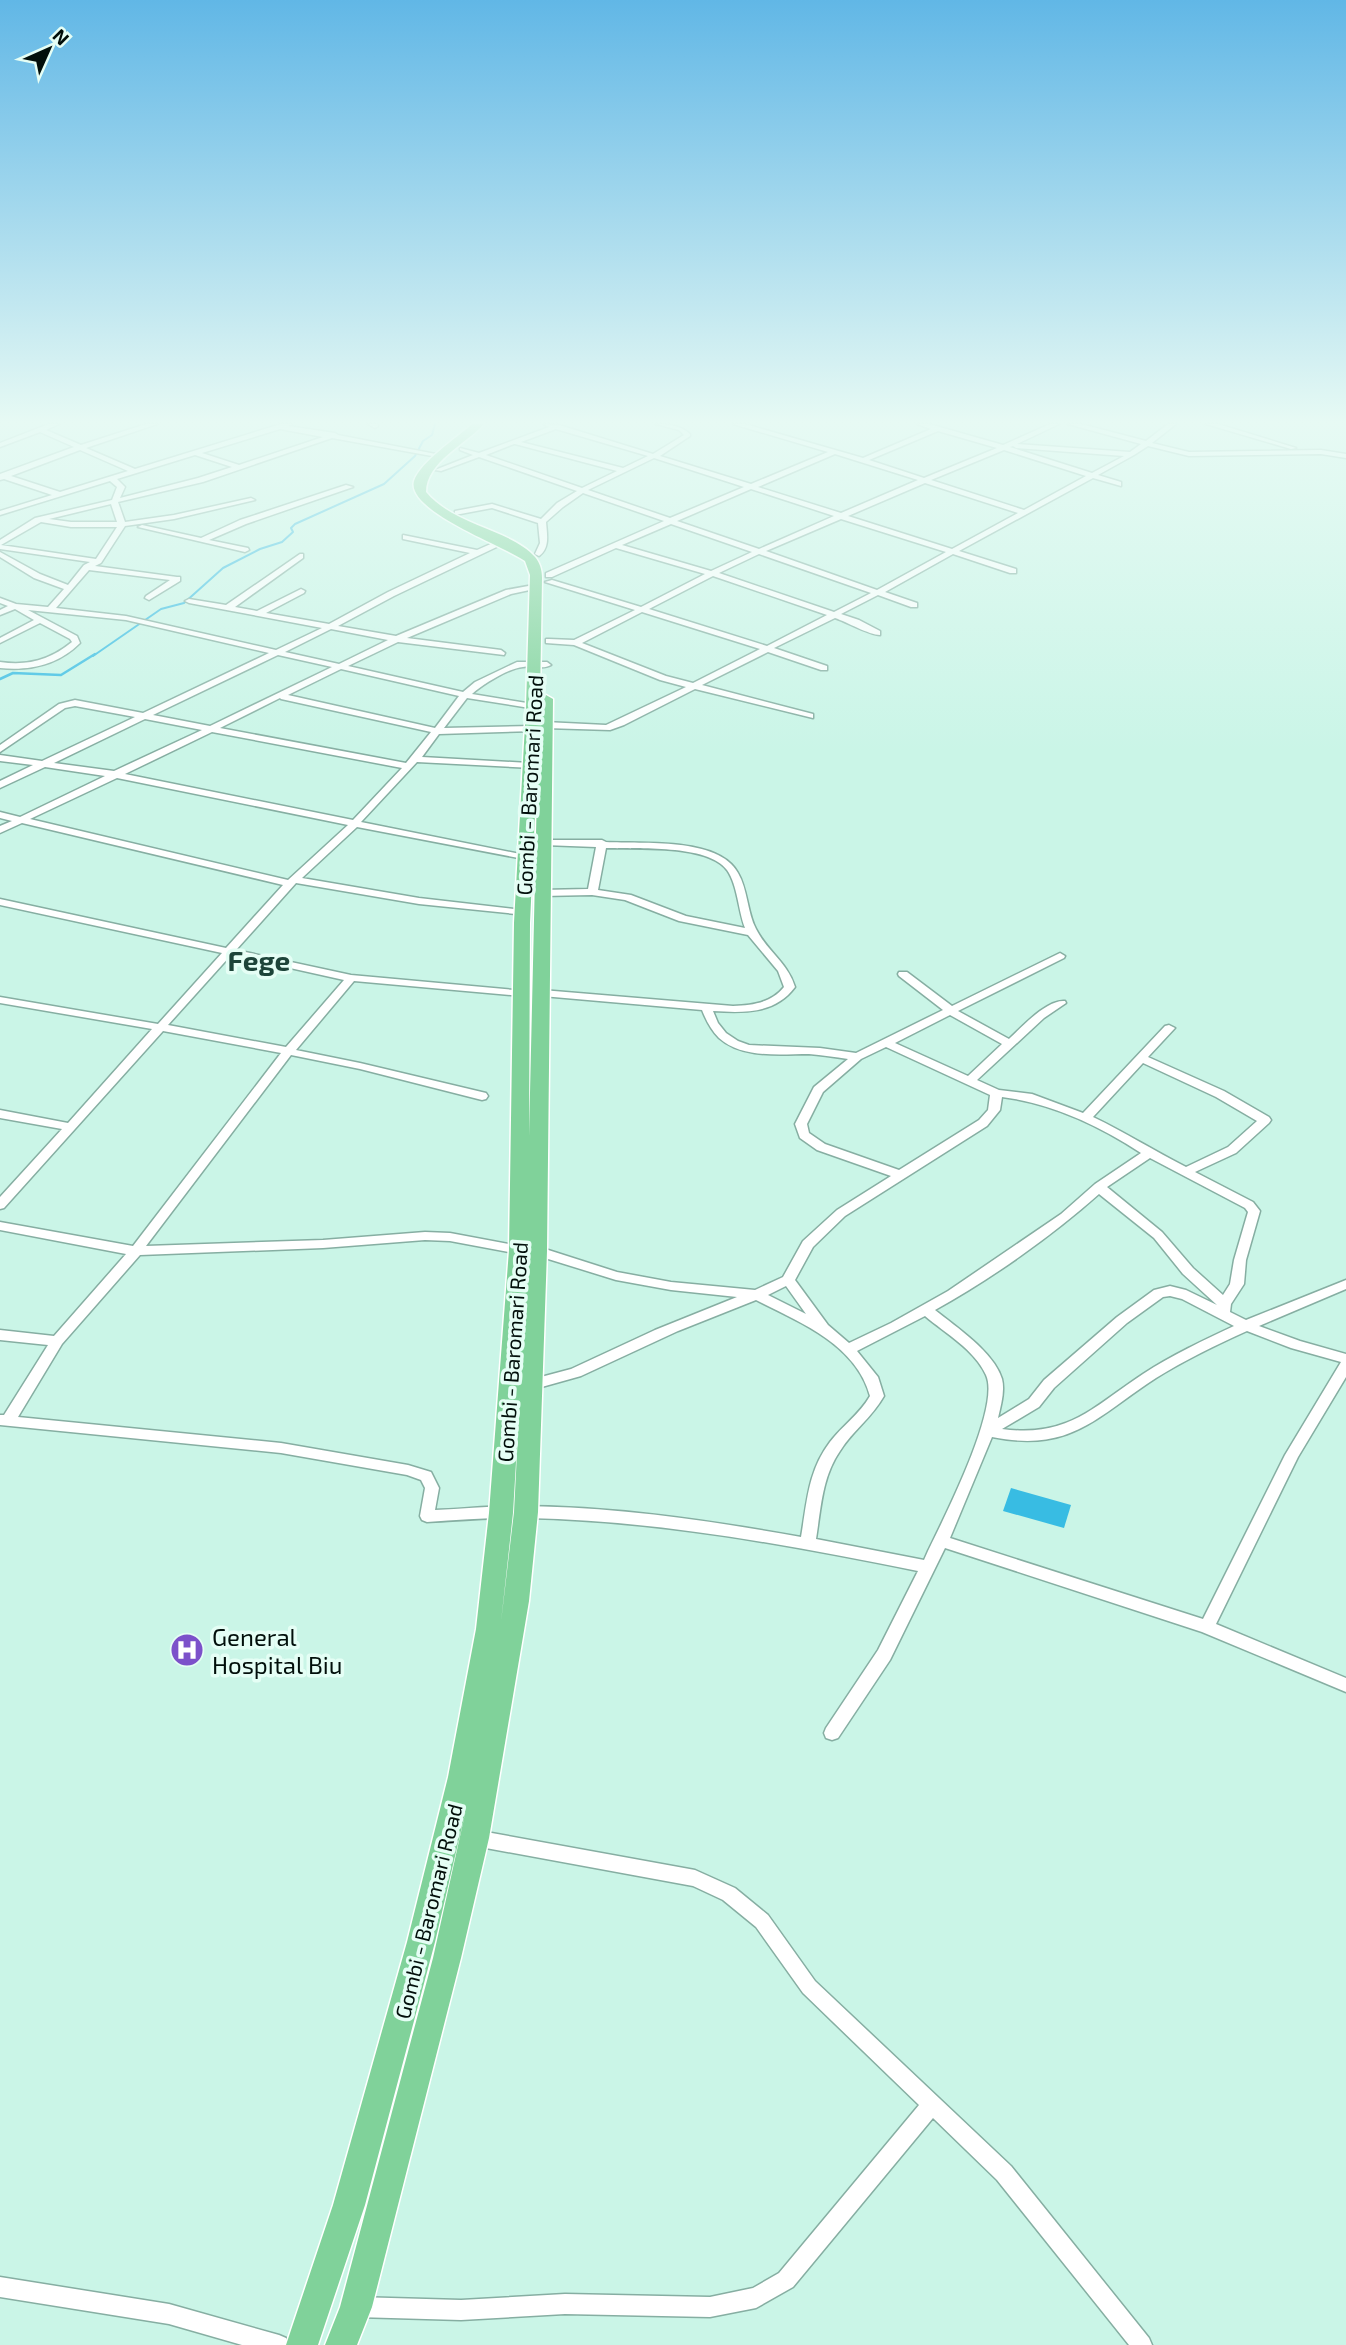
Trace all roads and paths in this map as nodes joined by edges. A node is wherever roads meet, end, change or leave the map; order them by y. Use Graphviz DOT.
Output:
graph roads {
  1 [pos="18,533"];
  2 [pos="116,533"];
  3 [pos="173,533"];
  4 [pos="215,533"];
  5 [pos="486,533"];
  6 [pos="498,533"];
  7 [pos="543,533"];
  8 [pos="644,533"];
  9 [pos="711,533"];
  10 [pos="802,533"];
  11 [pos="896,533"];
  12 [pos="986,533"];
  13 [pos="406,537"];
  14 [pos="202,540"];
  15 [pos="502,541"];
  16 [pos="0,545"];
  17 [pos="617,546"];
  18 [pos="245,550"];
  19 [pos="762,551"];
  20 [pos="952,551"];
  21 [pos="475,552"];
  22 [pos="0,554"];
  23 [pos="539,554"];
  24 [pos="300,556"];
  25 [pos="98,561"];
  26 [pos="87,567"];
  27 [pos="1013,571"];
  28 [pos="713,574"];
  29 [pos="545,581"];
  30 [pos="69,588"];
  31 [pos="301,591"];
  32 [pos="879,592"];
  33 [pos="149,598"];
  34 [pos="0,600"];
  35 [pos="189,601"];
  36 [pos="914,605"];
  37 [pos="15,606"];
  38 [pos="228,608"];
  39 [pos="51,609"];
  40 [pos="643,609"];
  41 [pos="0,613"];
  42 [pos="259,613"];
  43 [pos="834,615"];
  44 [pos="40,620"];
  45 [pos="330,627"];
  46 [pos="877,633"];
  47 [pos="397,639"];
  48 [pos="0,641"];
  49 [pos="549,641"];
  50 [pos="575,643"];
  51 [pos="767,648"];
  52 [pos="278,651"];
  53 [pos="501,653"];
  54 [pos="541,664"];
  55 [pos="0,665"];
  56 [pos="338,666"];
  57 [pos="824,668"];
  58 [pos="692,687"];
  59 [pos="465,695"];
  60 [pos="281,696"];
  61 [pos="138,716"];
  62 [pos="810,716"];
  63 [pos="537,721"];
  64 [pos="208,730"];
  65 [pos="438,731"];
  66 [pos="0,750"];
  67 [pos="0,758"];
  68 [pos="47,763"];
  69 [pos="411,763"];
  70 [pos="529,766"];
  71 [pos="113,774"];
  72 [pos="0,785"];
  73 [pos="0,815"];
  74 [pos="20,819"];
  75 [pos="355,823"];
  76 [pos="0,830"];
  77 [pos="544,842"];
  78 [pos="602,843"];
  79 [pos="525,858"];
  80 [pos="292,882"];
  81 [pos="592,892"];
  82 [pos="542,893"];
  83 [pos="0,902"];
  84 [pos="529,920"];
  85 [pos="751,932"];
  86 [pos="229,953"];
  87 [pos="1060,956"];
  88 [pos="903,974"];
  89 [pos="351,978"];
  90 [pos="531,993"];
  91 [pos="0,1000"];
  92 [pos="1060,1003"];
  93 [pos="706,1007"];
  94 [pos="949,1009"];
  95 [pos="162,1028"];
  96 [pos="1170,1028"];
  97 [pos="886,1043"];
  98 [pos="1010,1044"];
  99 [pos="288,1052"];
  100 [pos="857,1057"];
  101 [pos="1141,1058"];
  102 [pos="969,1081"];
  103 [pos="996,1093"];
  104 [pos="482,1096"];
  105 [pos="0,1114"];
  106 [pos="1085,1118"];
  107 [pos="71,1128"];
  108 [pos="1149,1153"];
  109 [pos="1185,1172"];
  110 [pos="900,1175"];
  111 [pos="1099,1187"];
  112 [pos="0,1205"];
  113 [pos="0,1226"];
  114 [pos="136,1251"];
  115 [pos="528,1251"];
  116 [pos="788,1280"];
  117 [pos="1346,1284"];
  118 [pos="757,1294"];
  119 [pos="927,1310"];
  120 [pos="1224,1310"];
  121 [pos="1244,1325"];
  122 [pos="824,1329"];
  123 [pos="0,1335"];
  124 [pos="57,1341"];
  125 [pos="848,1349"];
  126 [pos="1346,1359"];
  127 [pos="1346,1365"];
  128 [pos="531,1385"];
  129 [pos="4,1421"];
  130 [pos="987,1432"];
  131 [pos="526,1512"];
  132 [pos="501,1513"];
  133 [pos="941,1541"];
  134 [pos="808,1543"];
  135 [pos="928,1567"];
  136 [pos="1207,1628"];
  137 [pos="1346,1685"];
  138 [pos="832,1733"];
  139 [pos="475,1838"];
  140 [pos="932,2105"];
  141 [pos="0,2287"];
  142 [pos="356,2306"];
  143 [pos="279,2345"];
  144 [pos="302,2345"];
  145 [pos="341,2345"];
  146 [pos="1142,2345"];
  1 -- 16 [label="street"];
  2 -- 25 [label="street"];
  3 -- 14 [label="street"];
  4 -- 14 [label="street"];
  5 -- 15 [label="main road, Gombi - Baromari Road"];
  6 -- 23 [label="main road"];
  7 -- 23 [label="street"];
  8 -- 17 [label="street"];
  9 -- 19 [label="street"];
  10 -- 19 [label="street"];
  11 -- 20 [label="street"];
  12 -- 20 [label="street"];
  13 -- 21 [label="street"];
  14 -- 18 [label="street"];
  15 -- 21 [label="street"];
  15 -- 29 [label="main road, Gombi - Baromari Road"];
  16 -- 25 [label="street"];
  17 -- 28 [label="street"];
  17 -- 29 [label="street"];
  19 -- 28 [label="street"];
  19 -- 32 [label="street"];
  20 -- 27 [label="street"];
  20 -- 32 [label="street"];
  21 -- 45 [label="street"];
  22 -- 30 [label="street"];
  23 -- 29 [label="main road, Gombi - Baromari Road"];
  24 -- 38 [label="street"];
  25 -- 26 [label="street"];
  26 -- 30 [label="street"];
  26 -- 33 [label="street"];
  28 -- 40 [label="street"];
  28 -- 43 [label="street"];
  29 -- 40 [label="street"];
  29 -- 47 [label="street"];
  29 -- 49 [label="main road, Gombi - Baromari Road"];
  29 -- 54 [label="main road, Gombi - Baromari Road"];
  30 -- 39 [label="street"];
  31 -- 42 [label="street"];
  32 -- 36 [label="street"];
  32 -- 43 [label="street"];
  34 -- 37 [label="street"];
  35 -- 38 [label="street"];
  37 -- 39 [label="street"];
  37 -- 41 [label="street"];
  37 -- 44 [label="street"];
  38 -- 42 [label="street"];
  39 -- 52 [label="street"];
  40 -- 50 [label="street"];
  40 -- 51 [label="street"];
  42 -- 45 [label="street"];
  43 -- 46 [label="street"];
  43 -- 51 [label="street"];
  44 -- 48 [label="street"];
  44 -- 55 [label="street"];
  45 -- 47 [label="street"];
  45 -- 52 [label="street"];
  47 -- 53 [label="street"];
  47 -- 56 [label="street"];
  49 -- 50 [label="street"];
  49 -- 54 [label="main road, Gombi - Baromari Road"];
  50 -- 58 [label="street"];
  51 -- 57 [label="street"];
  51 -- 58 [label="street"];
  52 -- 56 [label="street"];
  52 -- 61 [label="street"];
  54 -- 59 [label="street"];
  54 -- 63 [label="main road, Gombi - Baromari Road"];
  56 -- 59 [label="street"];
  56 -- 60 [label="street"];
  58 -- 62 [label="street"];
  58 -- 63 [label="street"];
  59 -- 63 [label="street"];
  59 -- 65 [label="street"];
  60 -- 64 [label="street"];
  60 -- 65 [label="street"];
  61 -- 64 [label="street"];
  61 -- 66 [label="street"];
  61 -- 68 [label="street"];
  63 -- 65 [label="street"];
  63 -- 70 [label="main road, Gombi - Baromari Road"];
  63 -- 77 [label="main road, Gombi - Baromari Road"];
  64 -- 69 [label="street"];
  64 -- 71 [label="street"];
  65 -- 69 [label="street"];
  67 -- 68 [label="street"];
  68 -- 71 [label="street"];
  68 -- 72 [label="street"];
  69 -- 70 [label="street"];
  69 -- 75 [label="street"];
  70 -- 79 [label="main road, Gombi - Baromari Road"];
  71 -- 74 [label="street"];
  71 -- 75 [label="street"];
  73 -- 74 [label="street"];
  74 -- 76 [label="street"];
  74 -- 80 [label="street"];
  75 -- 79 [label="street"];
  75 -- 80 [label="street"];
  77 -- 78 [label="street"];
  77 -- 82 [label="main road, Gombi - Baromari Road"];
  78 -- 81 [label="street"];
  78 -- 85 [label="street"];
  79 -- 84 [label="main road, Gombi - Baromari Road"];
  80 -- 84 [label="street"];
  80 -- 86 [label="street"];
  81 -- 82 [label="street"];
  81 -- 85 [label="street"];
  82 -- 84 [label="main road, Gombi - Baromari Road"];
  83 -- 86 [label="street"];
  84 -- 90 [label="main road, Gombi - Baromari Road"];
  85 -- 93 [label="street"];
  86 -- 89 [label="street"];
  86 -- 95 [label="street"];
  87 -- 94 [label="street"];
  88 -- 94 [label="street"];
  89 -- 90 [label="street"];
  89 -- 99 [label="street"];
  90 -- 93 [label="street"];
  90 -- 115 [label="main road, Gombi - Baromari Road"];
  91 -- 95 [label="street"];
  92 -- 98 [label="street"];
  93 -- 100 [label="street"];
  94 -- 97 [label="street"];
  94 -- 98 [label="street"];
  95 -- 99 [label="street"];
  95 -- 107 [label="street"];
  96 -- 101 [label="street"];
  97 -- 100 [label="street"];
  97 -- 102 [label="street"];
  98 -- 102 [label="street"];
  99 -- 104 [label="street"];
  99 -- 114 [label="street"];
  100 -- 110 [label="street"];
  101 -- 106 [label="street"];
  101 -- 109 [label="street"];
  102 -- 103 [label="street"];
  103 -- 106 [label="street"];
  103 -- 110 [label="street"];
  105 -- 107 [label="street"];
  106 -- 108 [label="street"];
  107 -- 112 [label="street"];
  108 -- 109 [label="street"];
  108 -- 111 [label="street"];
  109 -- 120 [label="street"];
  110 -- 116 [label="street"];
  111 -- 119 [label="street"];
  111 -- 120 [label="street"];
  113 -- 114 [label="street"];
  114 -- 115 [label="street"];
  114 -- 124 [label="street"];
  115 -- 118 [label="street"];
  115 -- 128 [label="main road, Gombi - Baromari Road"];
  115 -- 132 [label="main road, Gombi - Baromari Road"];
  116 -- 118 [label="street"];
  116 -- 122 [label="street"];
  117 -- 121 [label="street"];
  118 -- 122 [label="street"];
  118 -- 128 [label="street"];
  119 -- 125 [label="street"];
  119 -- 130 [label="street"];
  120 -- 121 [label="street"];
  120 -- 130 [label="street"];
  121 -- 126 [label="street"];
  121 -- 130 [label="street"];
  122 -- 125 [label="street"];
  123 -- 124 [label="street"];
  124 -- 129 [label="street"];
  125 -- 134 [label="street"];
  127 -- 136 [label="street"];
  128 -- 131 [label="main road, Gombi - Baromari Road"];
  129 -- 132 [label="street"];
  130 -- 133 [label="street"];
  131 -- 132 [label="street"];
  131 -- 134 [label="street"];
  131 -- 139 [label="main road, Gombi - Baromari Road"];
  132 -- 144 [label="main road, Gombi - Baromari Road"];
  133 -- 135 [label="street"];
  133 -- 136 [label="street"];
  134 -- 135 [label="street"];
  135 -- 138 [label="street"];
  136 -- 137 [label="street"];
  139 -- 140 [label="street"];
  139 -- 142 [label="main road, Gombi - Baromari Road"];
  140 -- 142 [label="street"];
  140 -- 146 [label="street"];
  141 -- 143 [label="street"];
  142 -- 145 [label="main road, Gombi - Baromari Road"];
}
